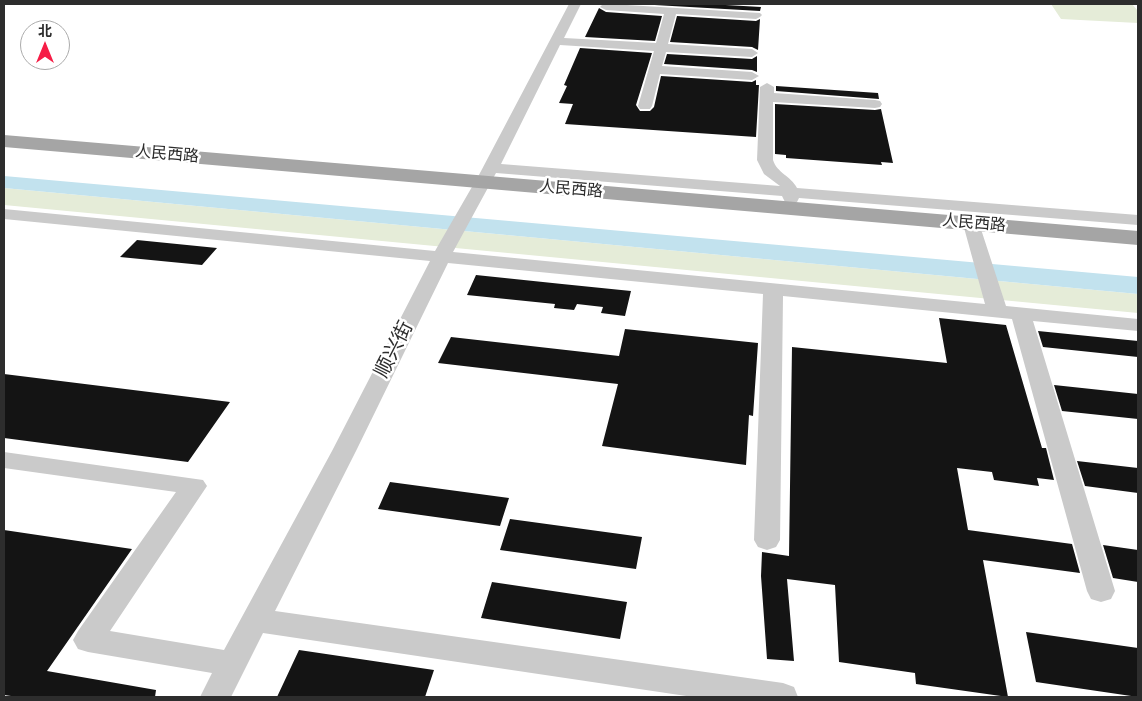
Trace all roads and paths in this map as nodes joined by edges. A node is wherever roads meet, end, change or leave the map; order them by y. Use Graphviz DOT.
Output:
graph roads {
  1 [pos="575,4"];
  2 [pos="606,7"];
  3 [pos="671,10"];
  4 [pos="756,15"];
  5 [pos="555,44"];
  6 [pos="660,50"];
  7 [pos="752,53"];
  8 [pos="655,70"];
  9 [pos="752,76"];
  10 [pos="875,104"];
  11 [pos="645,106"];
  12 [pos="4,132"];
  13 [pos="4,141"];
  14 [pos="487,174"];
  15 [pos="791,196"];
  16 [pos="4,214"];
  17 [pos="1138,220"];
  18 [pos="972,224"];
  19 [pos="1138,228"];
  20 [pos="1138,238"];
  21 [pos="441,258"];
  22 [pos="774,291"];
  23 [pos="997,311"];
  24 [pos="1021,314"];
  25 [pos="1138,325"];
  26 [pos="4,460"];
  27 [pos="767,540"];
  28 [pos="1101,591"];
  29 [pos="255,620"];
  30 [pos="232,664"];
  31 [pos="215,697"];
  32 [pos="783,697"];
  1 -- 5 [label="street, 顺兴街"];
  2 -- 3 [label="street"];
  3 -- 4 [label="street"];
  3 -- 6 [label="street"];
  5 -- 6 [label="street"];
  5 -- 14 [label="street, 顺兴街"];
  6 -- 7 [label="street"];
  6 -- 8 [label="street"];
  8 -- 9 [label="street"];
  8 -- 11 [label="street"];
  10 -- 15 [label="street"];
  12 -- 14 [label="main road, 人民西路"];
  13 -- 14 [label="main road, 人民西路"];
  14 -- 15 [label="main road, 人民西路"];
  14 -- 18 [label="main road, 人民西路"];
  14 -- 21 [label="street, 顺兴街"];
  15 -- 17 [label="street"];
  15 -- 19 [label="main road, 人民西路"];
  16 -- 21 [label="street"];
  18 -- 20 [label="main road, 人民西路"];
  18 -- 23 [label="street"];
  21 -- 22 [label="street"];
  21 -- 29 [label="street, 顺兴街"];
  22 -- 23 [label="street"];
  22 -- 27 [label="street"];
  23 -- 24 [label="street"];
  24 -- 25 [label="street"];
  24 -- 28 [label="street"];
  26 -- 30 [label="street"];
  29 -- 30 [label="street, 顺兴街"];
  29 -- 32 [label="street"];
  30 -- 31 [label="street, 顺兴街"];
}
